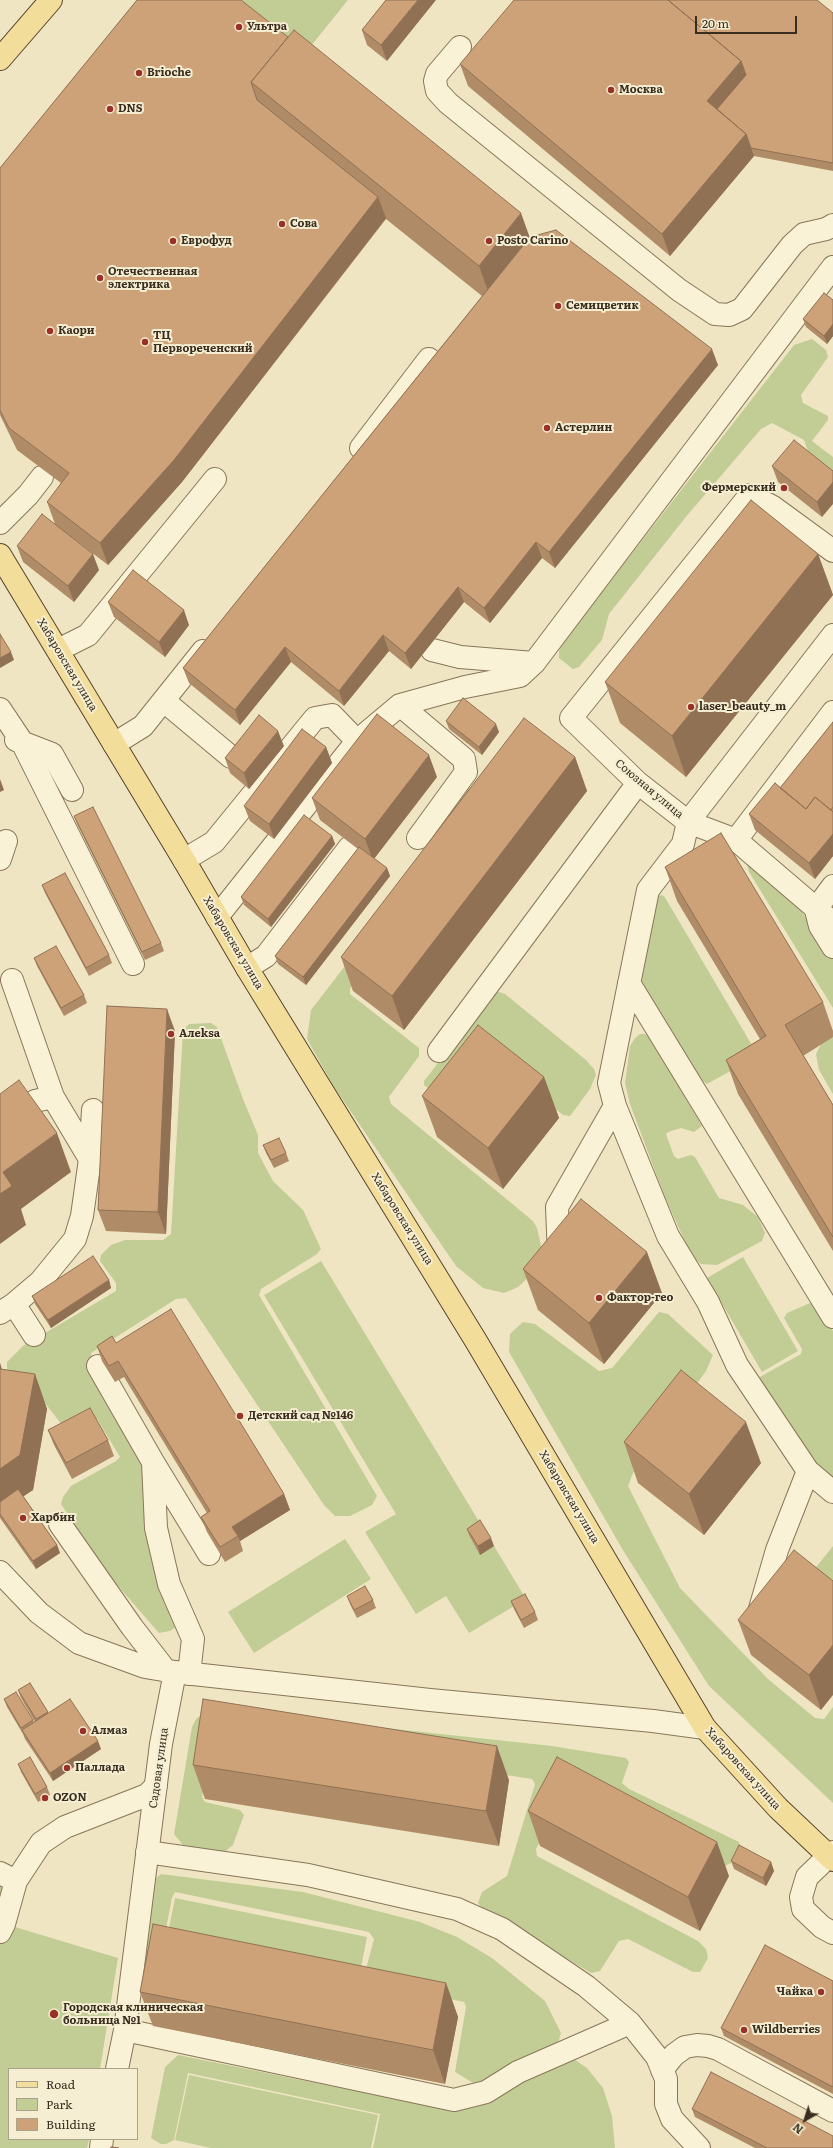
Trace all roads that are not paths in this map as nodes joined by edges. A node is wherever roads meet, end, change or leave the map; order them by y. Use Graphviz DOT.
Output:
graph roads {
  1 [pos="51,0"];
  2 [pos="460,47"];
  3 [pos="0,59"];
  4 [pos="833,225"];
  5 [pos="831,272"];
  6 [pos="429,359"];
  7 [pos="347,465"];
  8 [pos="42,477"];
  9 [pos="215,479"];
  10 [pos="0,523"];
  11 [pos="833,551"];
  12 [pos="0,555"];
  13 [pos="216,634"];
  14 [pos="833,635"];
  15 [pos="58,650"];
  16 [pos="432,650"];
  17 [pos="534,663"];
  18 [pos="164,701"];
  19 [pos="400,705"];
  20 [pos="0,709"];
  21 [pos="833,712"];
  22 [pos="0,734"];
  23 [pos="358,741"];
  24 [pos="22,742"];
  25 [pos="114,744"];
  26 [pos="231,757"];
  27 [pos="638,783"];
  28 [pos="72,790"];
  29 [pos="688,822"];
  30 [pos="418,838"];
  31 [pos="736,840"];
  32 [pos="349,848"];
  33 [pos="184,860"];
  34 [pos="833,886"];
  35 [pos="816,909"];
  36 [pos="217,917"];
  37 [pos="833,923"];
  38 [pos="833,947"];
  39 [pos="132,964"];
  40 [pos="247,968"];
  41 [pos="12,980"];
  42 [pos="628,983"];
  43 [pos="439,1051"];
  44 [pos="53,1097"];
  45 [pos="614,1106"];
  46 [pos="93,1110"];
  47 [pos="0,1126"];
  48 [pos="90,1158"];
  49 [pos="559,1261"];
  50 [pos="7,1308"];
  51 [pos="833,1317"];
  52 [pos="34,1335"];
  53 [pos="98,1366"];
  54 [pos="153,1462"];
  55 [pos="808,1471"];
  56 [pos="833,1492"];
  57 [pos="60,1524"];
  58 [pos="209,1554"];
  59 [pos="0,1572"];
  60 [pos="754,1625"];
  61 [pos="177,1673"];
  62 [pos="705,1728"];
  63 [pos="156,1786"];
  64 [pos="147,1852"];
  65 [pos="831,1856"];
  66 [pos="8,1877"];
  67 [pos="0,1932"];
  68 [pos="833,1933"];
  69 [pos="630,2023"];
  70 [pos="125,2030"];
  71 [pos="117,2068"];
  72 [pos="662,2070"];
  73 [pos="833,2111"];
  74 [pos="699,2148"];
  1 -- 3 [label="main road"];
  2 -- 4 [label="street"];
  5 -- 17 [label="street"];
  6 -- 7 [label="street"];
  8 -- 10 [label="street"];
  9 -- 15 [label="street"];
  11 -- 27 [label="street, Союзная улица"];
  12 -- 15 [label="main road, Хабаровская улица"];
  13 -- 18 [label="street"];
  14 -- 29 [label="street"];
  15 -- 25 [label="main road, Хабаровская улица"];
  16 -- 17 [label="street"];
  17 -- 19 [label="street"];
  18 -- 25 [label="street"];
  18 -- 26 [label="street"];
  19 -- 23 [label="street"];
  19 -- 30 [label="street"];
  20 -- 24 [label="street"];
  21 -- 31 [label="street"];
  22 -- 24 [label="street"];
  23 -- 33 [label="street"];
  23 -- 36 [label="street"];
  24 -- 28 [label="street"];
  24 -- 39 [label="street"];
  25 -- 33 [label="main road, Хабаровская улица"];
  27 -- 29 [label="street, Союзная улица"];
  27 -- 43 [label="street"];
  29 -- 31 [label="street, Союзная улица"];
  29 -- 42 [label="street"];
  31 -- 35 [label="street, Союзная улица"];
  32 -- 40 [label="street"];
  33 -- 36 [label="main road, Хабаровская улица"];
  34 -- 35 [label="street"];
  35 -- 37 [label="street, Союзная улица"];
  35 -- 38 [label="street"];
  36 -- 40 [label="main road, Хабаровская улица"];
  40 -- 62 [label="main road, Хабаровская улица"];
  41 -- 44 [label="street"];
  42 -- 45 [label="street"];
  42 -- 51 [label="street"];
  44 -- 47 [label="street"];
  44 -- 48 [label="street"];
  45 -- 49 [label="street"];
  45 -- 55 [label="street"];
  46 -- 48 [label="street"];
  48 -- 50 [label="street"];
  50 -- 52 [label="street"];
  53 -- 54 [label="street"];
  54 -- 58 [label="street"];
  54 -- 61 [label="street, Садовая улица"];
  55 -- 56 [label="street"];
  55 -- 60 [label="street"];
  57 -- 61 [label="street"];
  59 -- 61 [label="street"];
  61 -- 62 [label="street"];
  61 -- 63 [label="street, Садовая улица"];
  62 -- 65 [label="main road, Хабаровская улица"];
  63 -- 64 [label="street, Садовая улица"];
  63 -- 66 [label="street"];
  64 -- 69 [label="street"];
  64 -- 70 [label="street, Садовая улица"];
  65 -- 68 [label="street"];
  66 -- 67 [label="street"];
  69 -- 70 [label="street"];
  69 -- 72 [label="street"];
  70 -- 71 [label="street, Садовая улица"];
  72 -- 73 [label="street"];
  72 -- 74 [label="street"];
}
